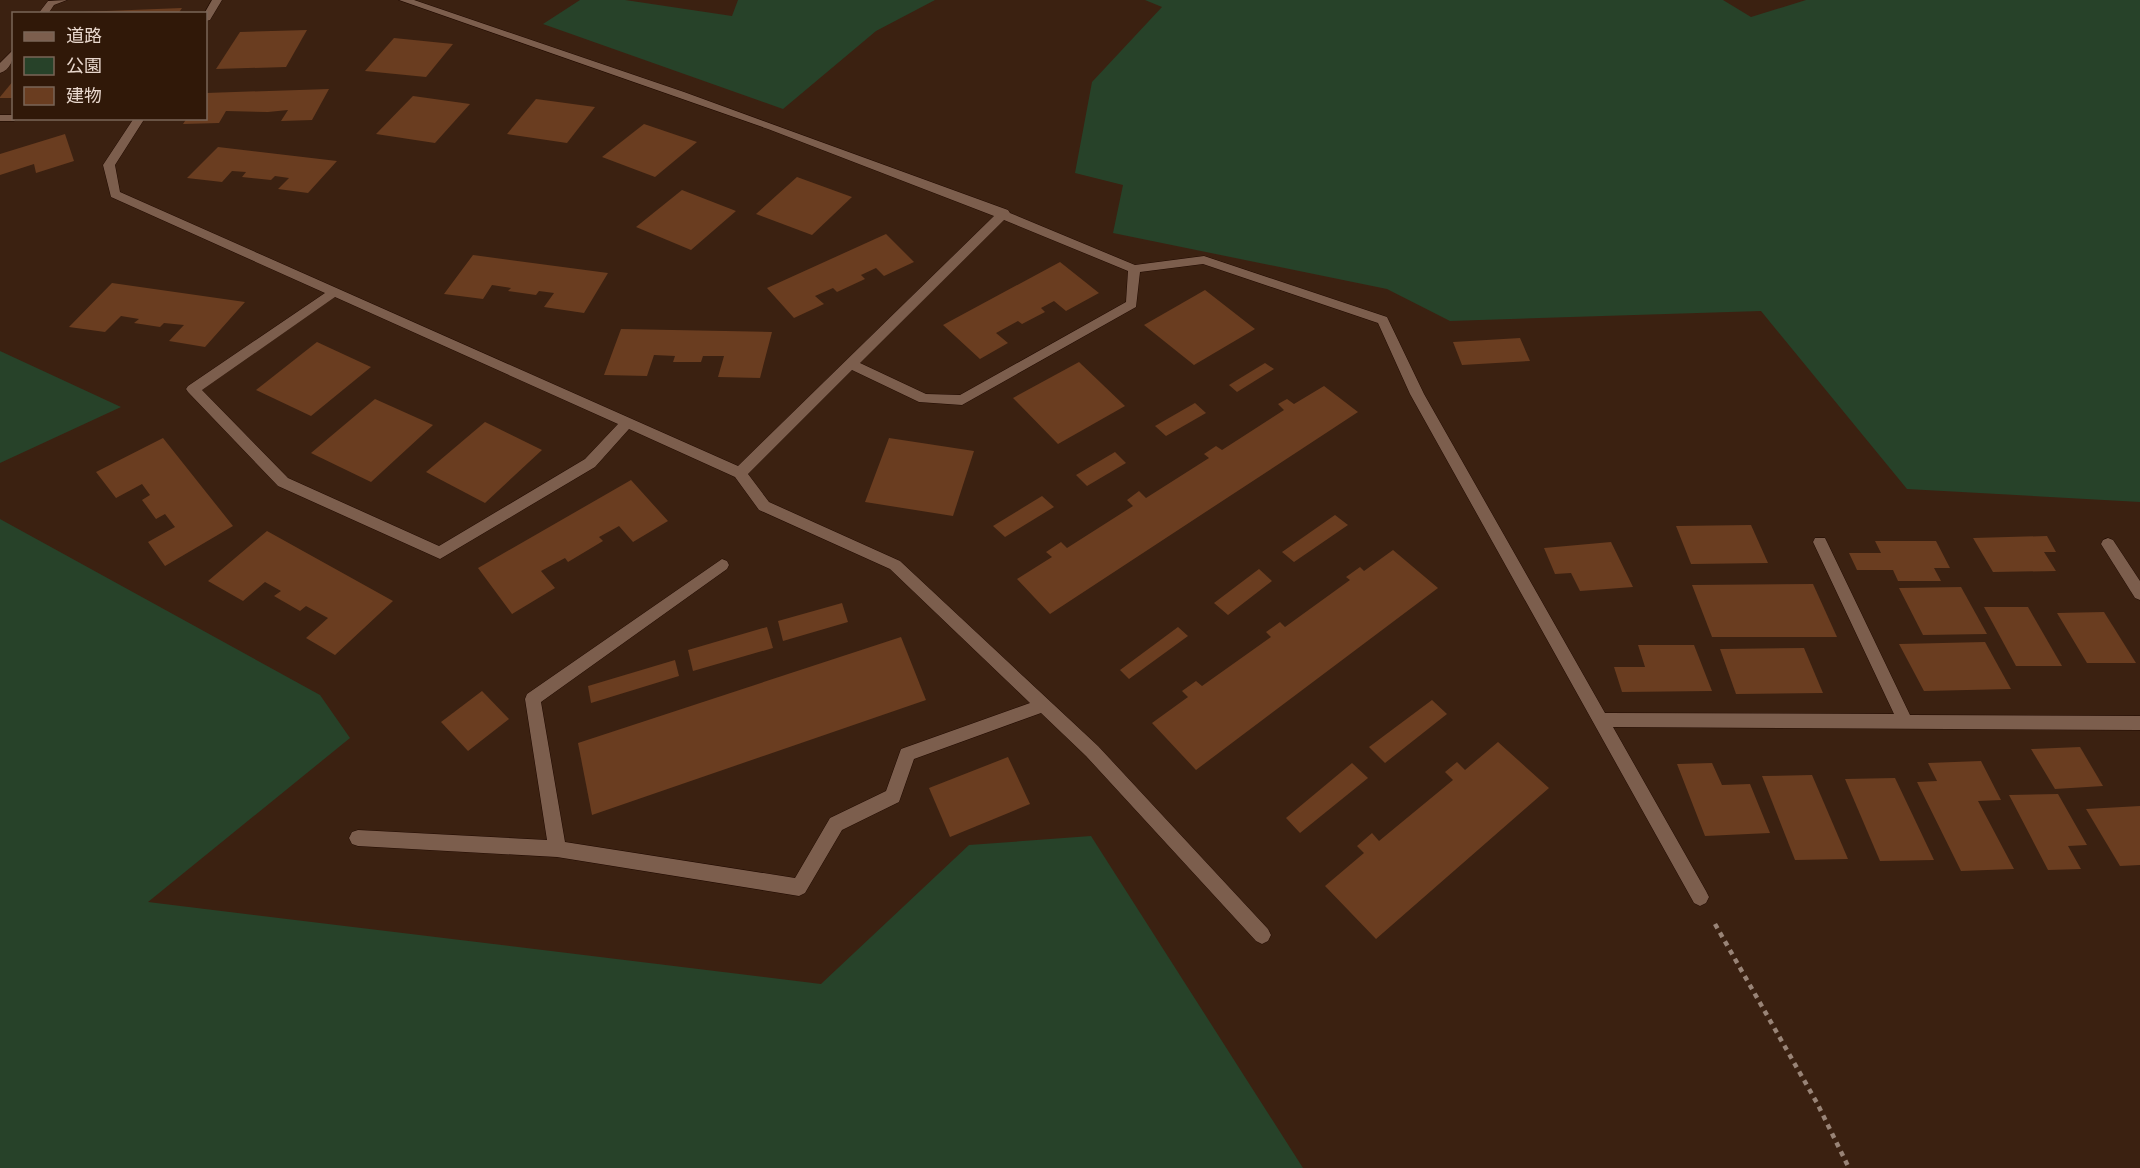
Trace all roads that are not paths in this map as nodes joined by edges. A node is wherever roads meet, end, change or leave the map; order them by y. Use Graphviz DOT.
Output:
graph roads {
  1 [pos="62,0"];
  2 [pos="217,0"];
  3 [pos="404,0"];
  4 [pos="44,12"];
  5 [pos="207,16"];
  6 [pos="12,55"];
  7 [pos="0,70"];
  8 [pos="139,120"];
  9 [pos="1004,213"];
  10 [pos="1134,268"];
  11 [pos="333,293"];
  12 [pos="851,364"];
  13 [pos="626,424"];
  14 [pos="740,473"];
  15 [pos="1820,542"];
  16 [pos="2108,544"];
  17 [pos="722,565"];
  18 [pos="2140,594"];
  19 [pos="1044,705"];
  20 [pos="1600,720"];
  21 [pos="1905,721"];
  22 [pos="2140,723"];
  23 [pos="358,838"];
  24 [pos="557,849"];
  25 [pos="1700,897"];
  26 [pos="1262,935"];
  1 -- 4 [label="street"];
  2 -- 5 [label="street"];
  3 -- 9 [label="street"];
  6 -- 7 [label="street"];
  8 -- 11 [label="street"];
  9 -- 10 [label="street"];
  9 -- 12 [label="street"];
  10 -- 12 [label="street"];
  10 -- 20 [label="street"];
  11 -- 13 [label="street"];
  11 -- 13 [label="street"];
  12 -- 14 [label="street"];
  13 -- 14 [label="street"];
  14 -- 19 [label="street"];
  15 -- 21 [label="street"];
  16 -- 18 [label="street"];
  17 -- 24 [label="street"];
  19 -- 24 [label="street"];
  19 -- 26 [label="street"];
  20 -- 21 [label="street"];
  20 -- 25 [label="street"];
  21 -- 22 [label="street"];
  23 -- 24 [label="street"];
}
